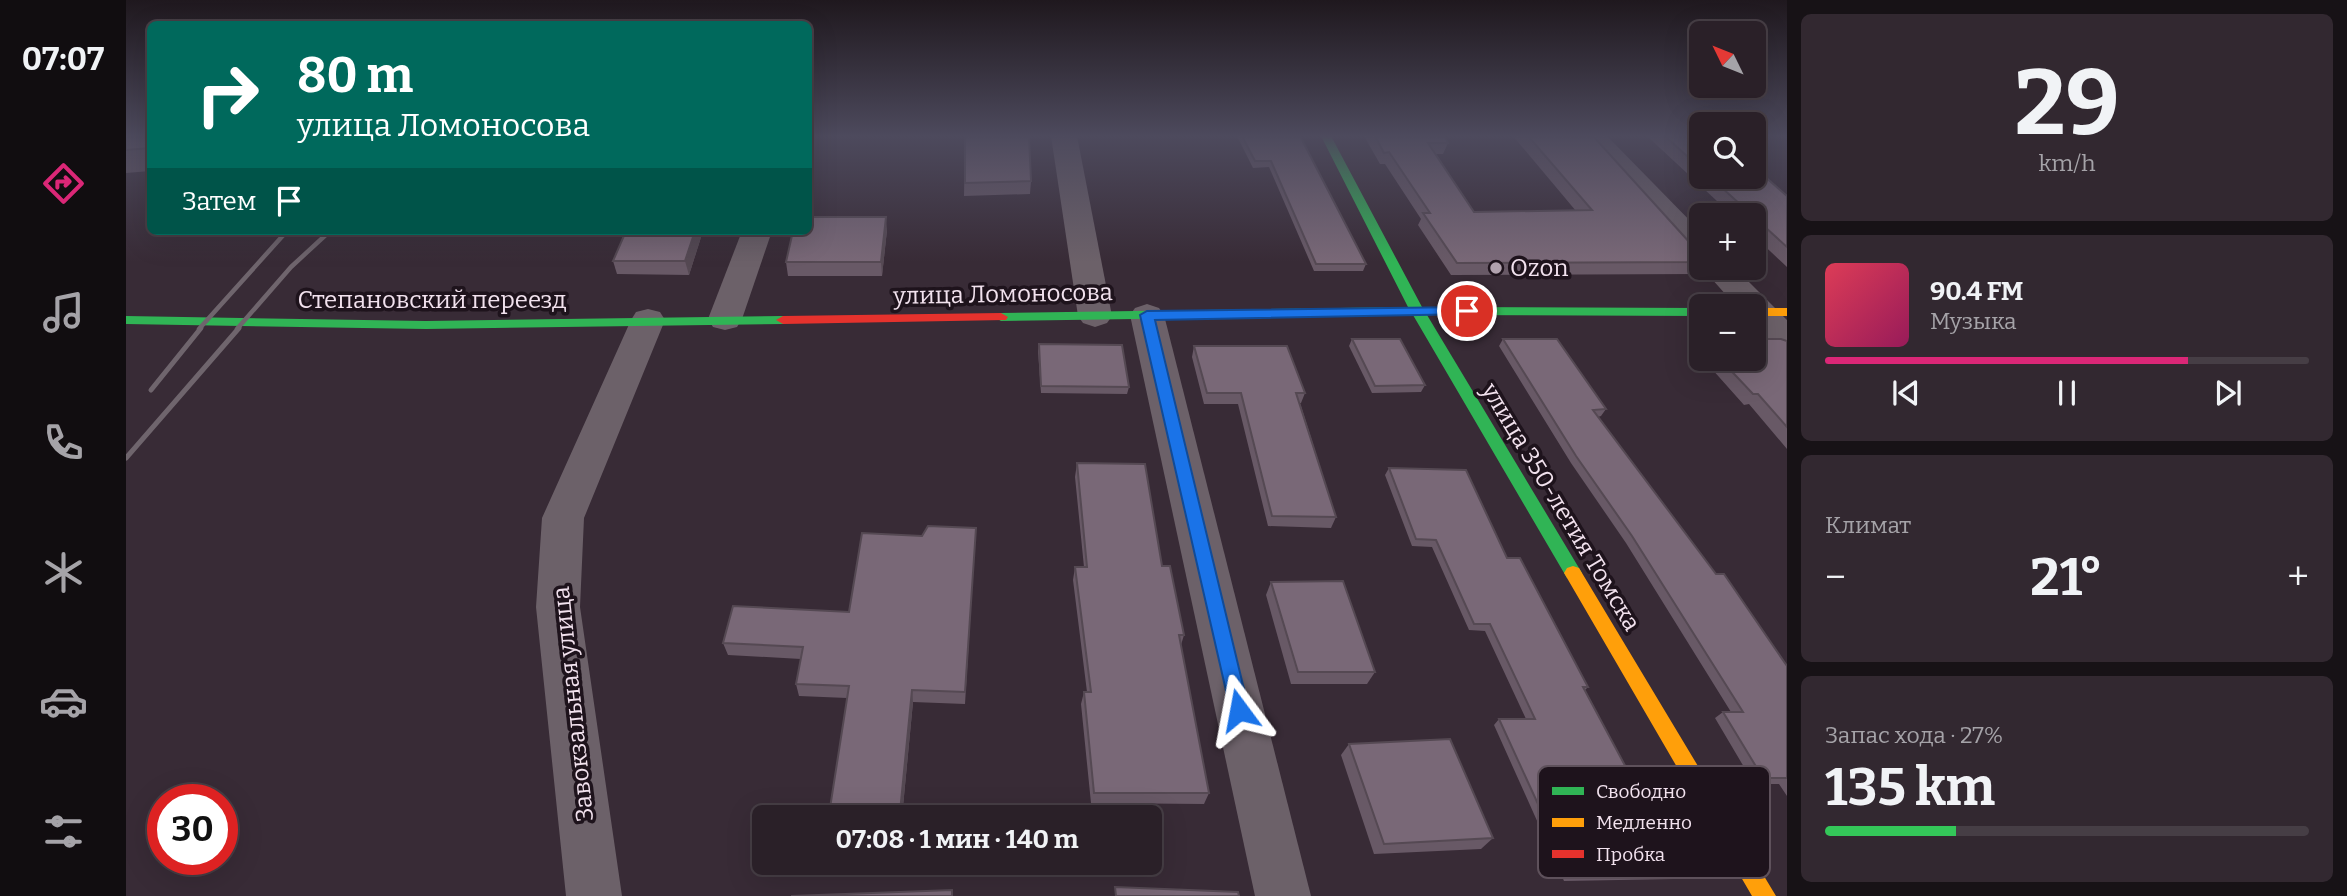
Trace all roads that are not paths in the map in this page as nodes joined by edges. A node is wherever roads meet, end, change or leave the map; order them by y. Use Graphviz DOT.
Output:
graph roads {
  1 [pos="1071,178"];
  2 [pos="1348,178"];
  3 [pos="1632,178"];
  4 [pos="756,235"];
  5 [pos="1689,237"];
  6 [pos="1731,280"];
  7 [pos="1418,311"];
  8 [pos="1689,312"];
  9 [pos="1767,312"];
  10 [pos="1147,315"];
  11 [pos="1095,316"];
  12 [pos="725,319"];
  13 [pos="648,320"];
  14 [pos="133,321"];
  15 [pos="1787,340"];
  16 [pos="1688,766"];
  17 [pos="1754,878"];
  18 [pos="594,896"];
  19 [pos="1283,896"];
  20 [pos="1765,896"];
  1 -- 11 [label="street"];
  2 -- 7 [label="street, улица 350-летия Томска"];
  3 -- 5 [label="street"];
  4 -- 12 [label="street"];
  6 -- 9 [label="street"];
  7 -- 8 [label="street, улица Ломоносова"];
  7 -- 10 [label="street, улица Ломоносова"];
  7 -- 16 [label="street, улица 350-летия Томска"];
  9 -- 15 [label="street"];
  10 -- 11 [label="street, улица Ломоносова"];
  10 -- 19 [label="street"];
  11 -- 12 [label="street, улица Ломоносова"];
  12 -- 13 [label="street, Степановский переезд"];
  13 -- 14 [label="street, Степановский переезд"];
  13 -- 18 [label="street, Завокзальная улица"];
  17 -- 20 [label="street, улица 350-летия Томска"];
}
